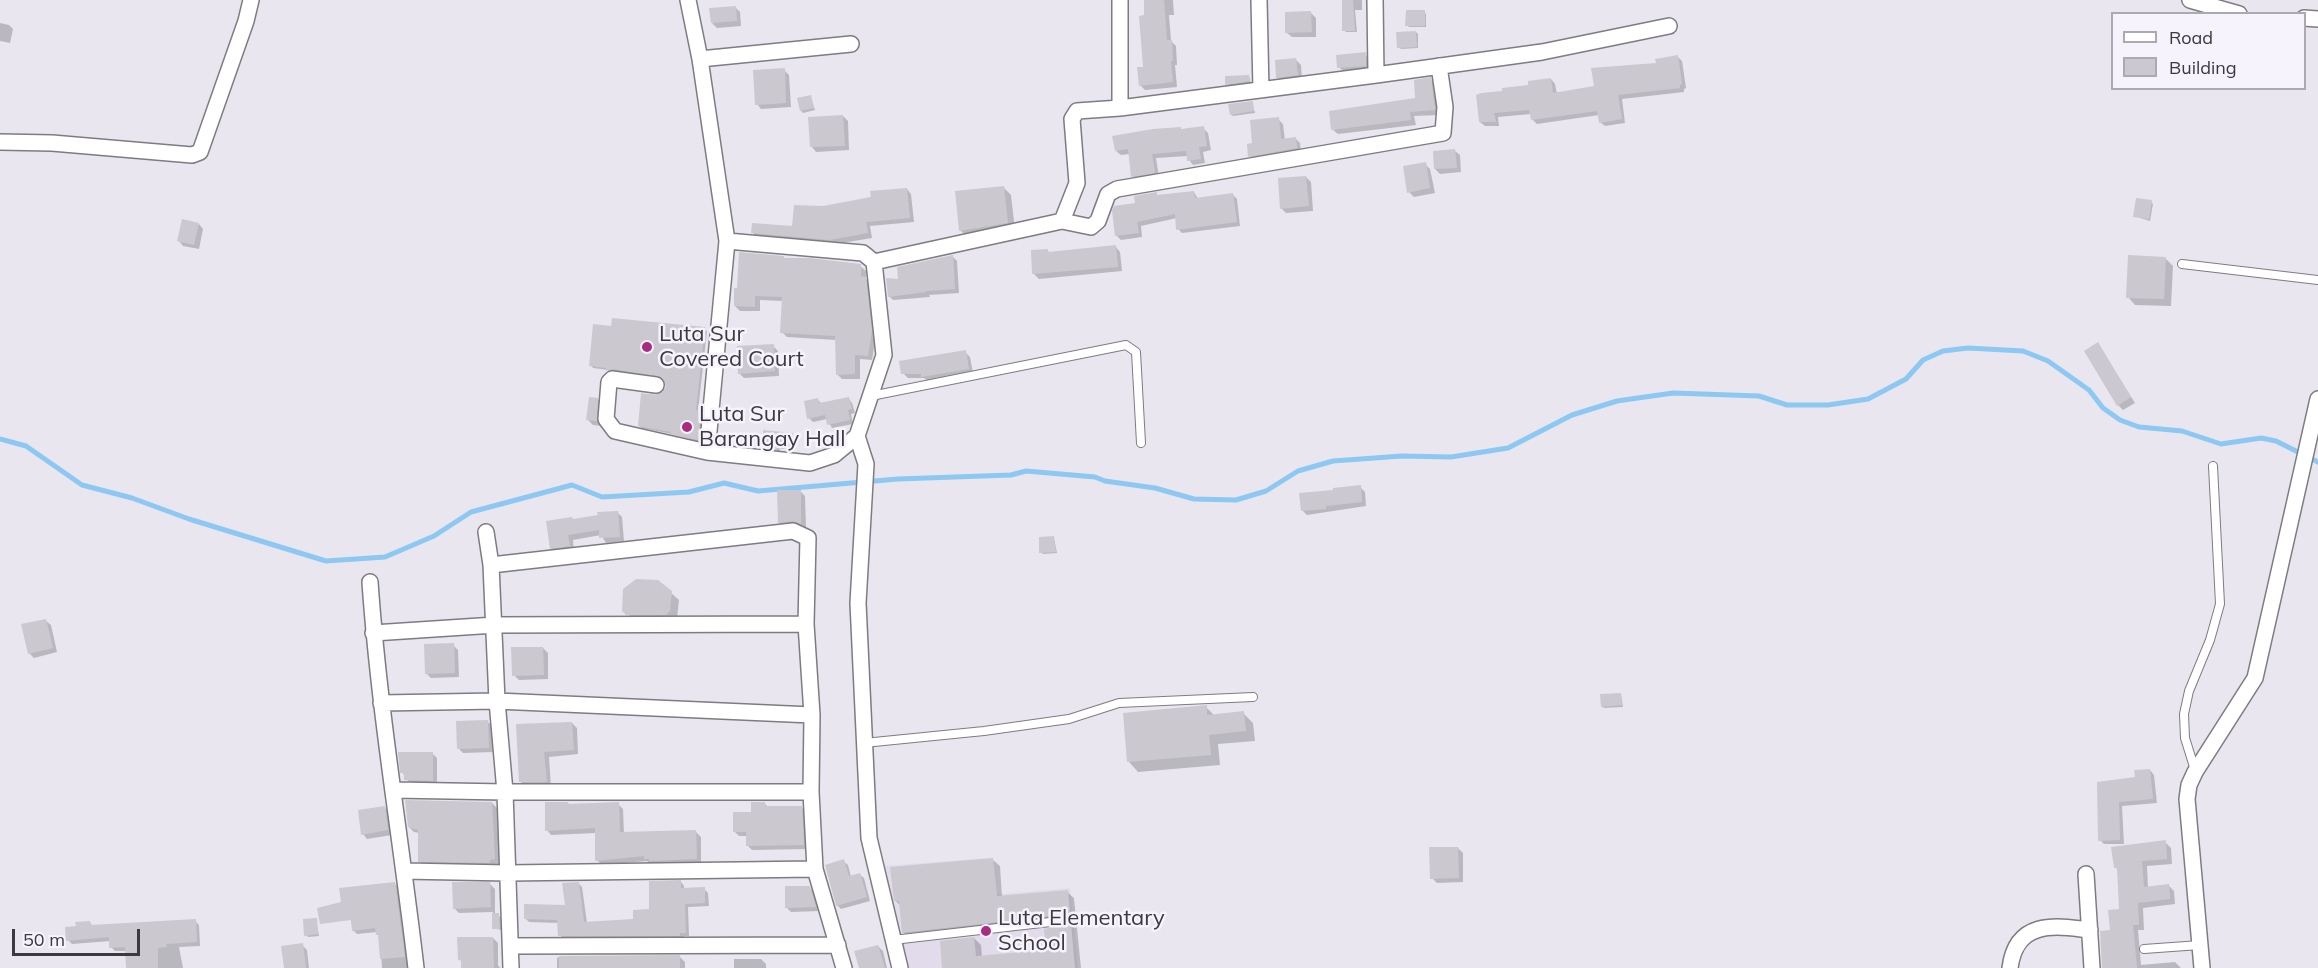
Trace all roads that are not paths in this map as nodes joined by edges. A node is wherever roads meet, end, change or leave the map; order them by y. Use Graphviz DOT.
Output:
graph roads {
  1 [pos="251,0"];
  2 [pos="687,0"];
  3 [pos="1119,0"];
  4 [pos="1259,0"];
  5 [pos="1376,0"];
  6 [pos="2190,0"];
  7 [pos="2231,12"];
  8 [pos="1669,26"];
  9 [pos="850,44"];
  10 [pos="700,59"];
  11 [pos="1439,66"];
  12 [pos="1376,75"];
  13 [pos="1261,90"];
  14 [pos="1120,108"];
  15 [pos="0,142"];
  16 [pos="1062,221"];
  17 [pos="727,241"];
  18 [pos="874,262"];
  19 [pos="2182,264"];
  20 [pos="2318,280"];
  21 [pos="656,385"];
  22 [pos="871,396"];
  23 [pos="2318,399"];
  24 [pos="857,436"];
  25 [pos="1141,443"];
  26 [pos="707,452"];
  27 [pos="2213,466"];
  28 [pos="486,532"];
  29 [pos="491,565"];
  30 [pos="370,582"];
  31 [pos="806,624"];
  32 [pos="495,625"];
  33 [pos="374,633"];
  34 [pos="1253,697"];
  35 [pos="497,701"];
  36 [pos="381,704"];
  37 [pos="812,715"];
  38 [pos="864,743"];
  39 [pos="2195,772"];
  40 [pos="394,790"];
  41 [pos="505,792"];
  42 [pos="812,792"];
  43 [pos="815,869"];
  44 [pos="404,871"];
  45 [pos="508,873"];
  46 [pos="2086,874"];
  47 [pos="1059,921"];
  48 [pos="2090,930"];
  49 [pos="894,940"];
  50 [pos="838,945"];
  51 [pos="2200,945"];
  52 [pos="511,946"];
  53 [pos="2144,949"];
  54 [pos="416,968"];
  55 [pos="511,968"];
  56 [pos="844,968"];
  57 [pos="900,968"];
  58 [pos="2010,968"];
  59 [pos="2092,968"];
  60 [pos="2202,968"];
  1 -- 15 [label="street"];
  2 -- 10 [label="street"];
  3 -- 14 [label="street"];
  4 -- 13 [label="street"];
  5 -- 12 [label="street"];
  6 -- 7 [label="street"];
  8 -- 11 [label="street"];
  9 -- 10 [label="street"];
  10 -- 17 [label="street"];
  11 -- 12 [label="street"];
  11 -- 16 [label="street"];
  12 -- 13 [label="street"];
  13 -- 14 [label="street"];
  14 -- 16 [label="street"];
  16 -- 18 [label="street"];
  17 -- 18 [label="street"];
  17 -- 26 [label="street"];
  18 -- 22 [label="street"];
  19 -- 20 [label="lane"];
  21 -- 26 [label="street"];
  22 -- 24 [label="street"];
  22 -- 25 [label="lane"];
  23 -- 39 [label="street"];
  24 -- 26 [label="street"];
  24 -- 38 [label="street"];
  27 -- 39 [label="lane"];
  28 -- 29 [label="street"];
  29 -- 31 [label="street"];
  29 -- 32 [label="street"];
  30 -- 33 [label="street"];
  31 -- 32 [label="street"];
  31 -- 37 [label="street"];
  32 -- 33 [label="street"];
  32 -- 35 [label="street"];
  33 -- 36 [label="street"];
  34 -- 38 [label="lane"];
  35 -- 36 [label="street"];
  35 -- 37 [label="street"];
  35 -- 41 [label="street"];
  36 -- 40 [label="street"];
  37 -- 42 [label="street"];
  38 -- 49 [label="street"];
  39 -- 51 [label="street"];
  40 -- 41 [label="street"];
  40 -- 44 [label="street"];
  41 -- 42 [label="street"];
  41 -- 45 [label="street"];
  42 -- 43 [label="street"];
  43 -- 45 [label="street"];
  43 -- 50 [label="street"];
  44 -- 45 [label="street"];
  44 -- 54 [label="street"];
  45 -- 52 [label="street"];
  46 -- 48 [label="street"];
  47 -- 49 [label="lane"];
  48 -- 58 [label="street"];
  48 -- 59 [label="street"];
  49 -- 57 [label="street"];
  50 -- 52 [label="street"];
  50 -- 56 [label="street"];
  51 -- 53 [label="lane"];
  51 -- 60 [label="street"];
  52 -- 55 [label="street"];
}
